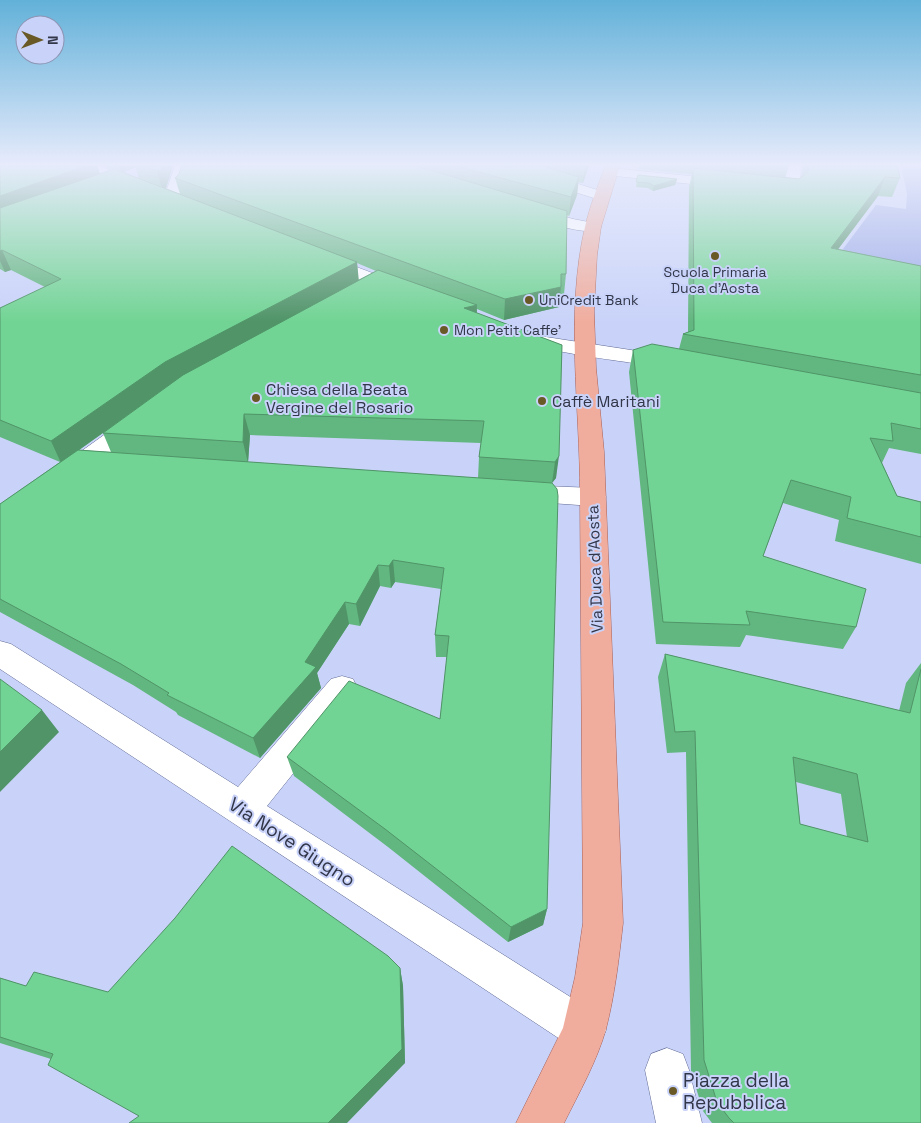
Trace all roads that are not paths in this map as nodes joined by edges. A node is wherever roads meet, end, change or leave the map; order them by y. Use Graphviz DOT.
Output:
graph roads {
  1 [pos="550,217"];
  2 [pos="596,217"];
  3 [pos="593,227"];
  4 [pos="306,253"];
  5 [pos="378,281"];
  6 [pos="414,294"];
  7 [pos="352,295"];
  8 [pos="512,331"];
  9 [pos="586,348"];
  10 [pos="690,366"];
  11 [pos="151,412"];
  12 [pos="84,462"];
  13 [pos="113,464"];
  14 [pos="53,484"];
  15 [pos="495,491"];
  16 [pos="593,498"];
  17 [pos="0,653"];
  18 [pos="342,689"];
  19 [pos="242,809"];
  20 [pos="584,1030"];
  21 [pos="667,1070"];
  22 [pos="539,1123"];
  23 [pos="679,1123"];
  1 -- 3 [label="street"];
  2 -- 3 [label="main road, Via Duca d'Aosta"];
  3 -- 9 [label="main road, Via Duca d'Aosta"];
  4 -- 5 [label="street"];
  5 -- 6 [label="street"];
  5 -- 7 [label="street"];
  8 -- 9 [label="street"];
  9 -- 10 [label="street"];
  9 -- 16 [label="main road, Via Duca d'Aosta"];
  11 -- 12 [label="street"];
  12 -- 13 [label="street"];
  12 -- 14 [label="street"];
  15 -- 16 [label="street"];
  16 -- 20 [label="main road, Via Duca d'Aosta"];
  17 -- 19 [label="street, Via Nove Giugno"];
  18 -- 19 [label="street"];
  19 -- 20 [label="street, Via Nove Giugno"];
  20 -- 22 [label="main road, Via Duca d'Aosta"];
  21 -- 23 [label="street"];
}
